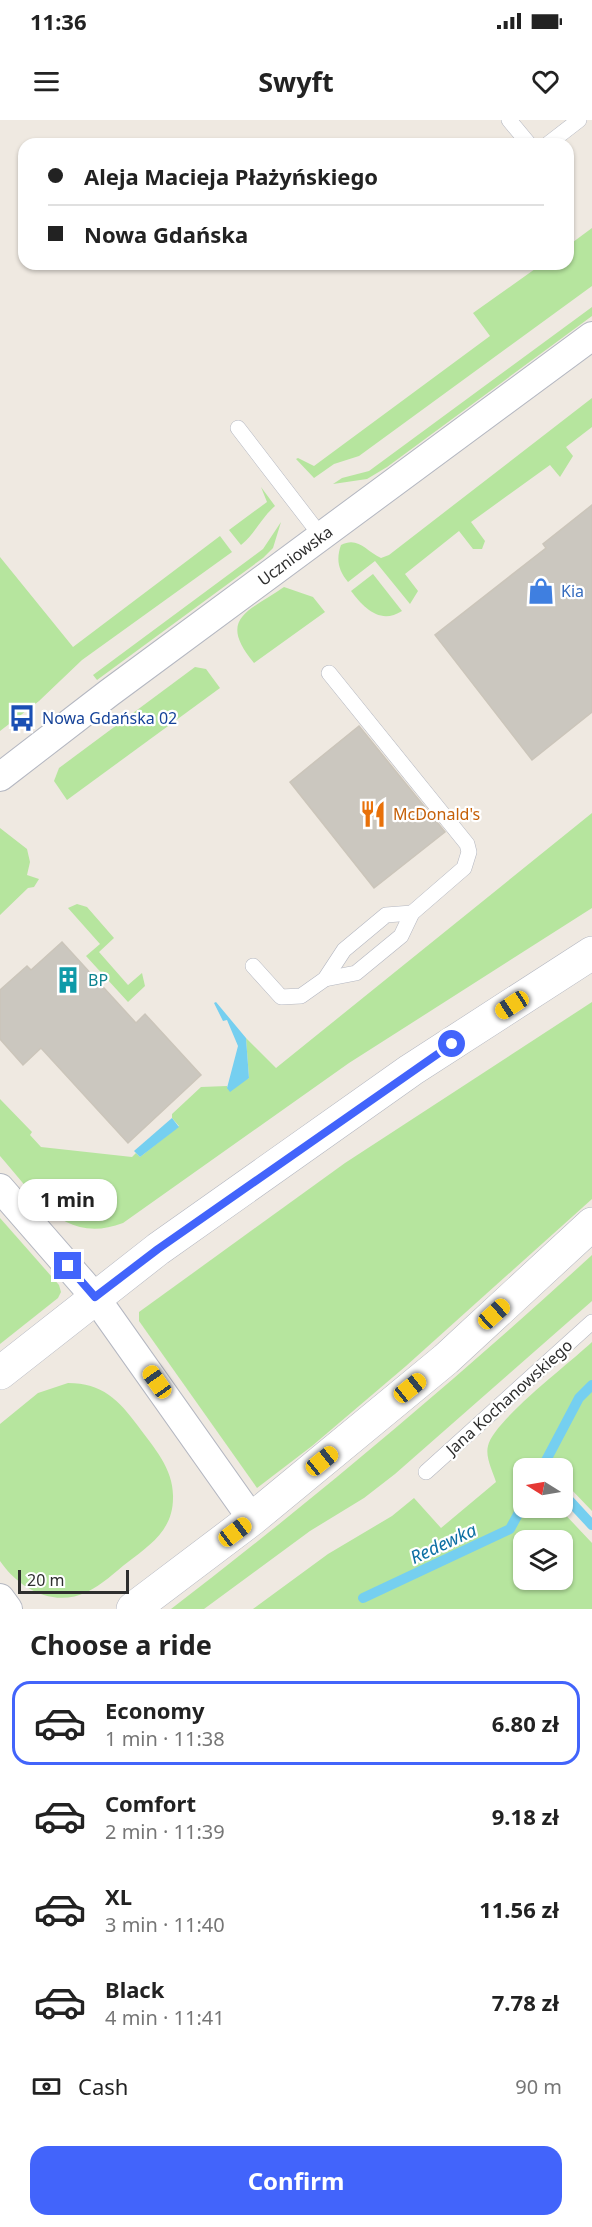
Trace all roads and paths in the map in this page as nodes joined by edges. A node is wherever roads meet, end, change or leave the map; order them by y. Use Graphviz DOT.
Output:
graph roads {
  1 [pos="509,120"];
  2 [pos="579,120"];
  3 [pos="524,138"];
  4 [pos="556,138"];
  5 [pos="592,336"];
  6 [pos="238,428"];
  7 [pos="321,536"];
  8 [pos="329,673"];
  9 [pos="0,777"];
  10 [pos="412,913"];
  11 [pos="592,953"];
  12 [pos="252,966"];
  13 [pos="325,979"];
  14 [pos="0,1188"];
  15 [pos="592,1224"];
  16 [pos="95,1297"];
  17 [pos="592,1322"];
  18 [pos="0,1372"];
  19 [pos="426,1472"];
  20 [pos="252,1519"];
  21 [pos="0,1598"];
  22 [pos="8,1609"];
  23 [pos="133,1609"];
  1 -- 3 [label="lane"];
  2 -- 4 [label="lane"];
  5 -- 7 [label="street, Uczniowska"];
  6 -- 7 [label="lane"];
  7 -- 9 [label="street, Uczniowska"];
  8 -- 10 [label="lane"];
  10 -- 13 [label="lane"];
  10 -- 13 [label="lane"];
  11 -- 16 [label="main road"];
  12 -- 13 [label="lane"];
  14 -- 16 [label="street"];
  15 -- 20 [label="main road"];
  16 -- 18 [label="main road"];
  16 -- 20 [label="street"];
  17 -- 19 [label="lane, Jana Kochanowskiego"];
  20 -- 23 [label="main road"];
  21 -- 22 [label="street"];
}
